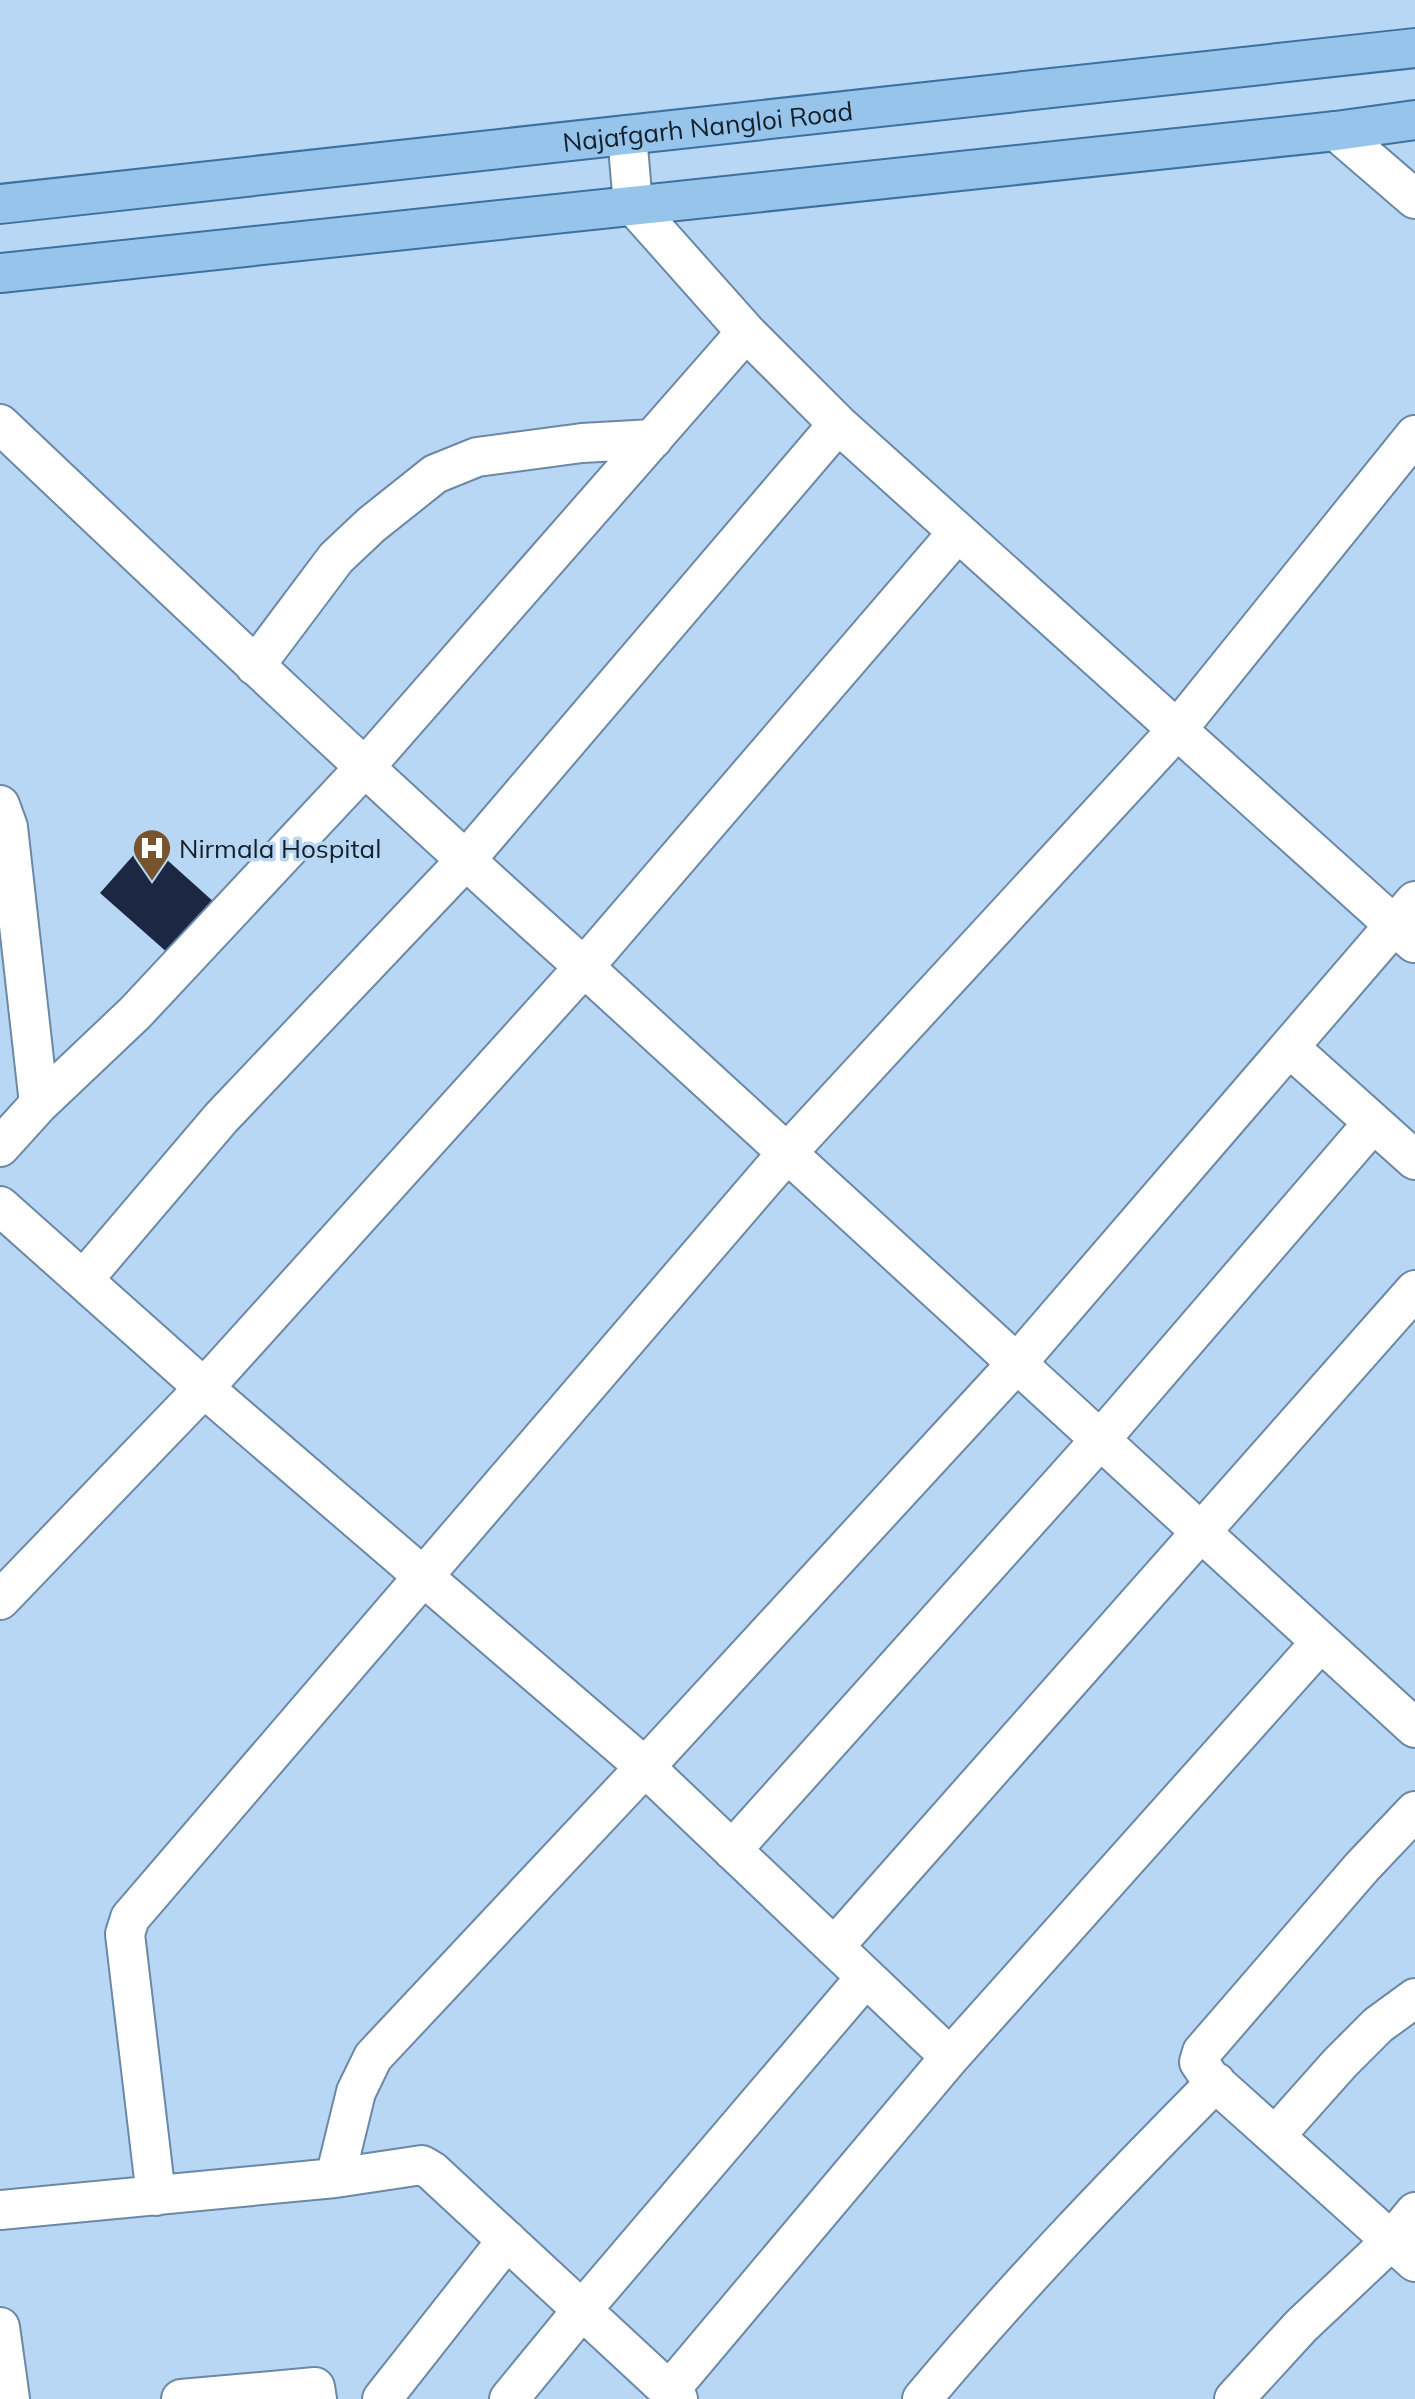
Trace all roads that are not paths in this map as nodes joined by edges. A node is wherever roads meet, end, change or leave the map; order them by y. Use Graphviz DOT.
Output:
graph roads {
  1 [pos="1415,48"];
  2 [pos="1415,120"];
  3 [pos="1336,131"];
  4 [pos="627,135"];
  5 [pos="1415,199"];
  6 [pos="0,204"];
  7 [pos="633,205"];
  8 [pos="0,273"];
  9 [pos="746,332"];
  10 [pos="0,424"];
  11 [pos="838,424"];
  12 [pos="1415,435"];
  13 [pos="653,439"];
  14 [pos="958,532"];
  15 [pos="255,666"];
  16 [pos="1176,731"];
  17 [pos="365,767"];
  18 [pos="0,804"];
  19 [pos="465,861"];
  20 [pos="1408,924"];
  21 [pos="584,967"];
  22 [pos="1290,1048"];
  23 [pos="39,1104"];
  24 [pos="1373,1123"];
  25 [pos="0,1147"];
  26 [pos="787,1153"];
  27 [pos="1415,1160"];
  28 [pos="0,1206"];
  29 [pos="83,1280"];
  30 [pos="1415,1290"];
  31 [pos="1017,1363"];
  32 [pos="204,1388"];
  33 [pos="1100,1440"];
  34 [pos="1200,1533"];
  35 [pos="421,1577"];
  36 [pos="0,1600"];
  37 [pos="1320,1643"];
  38 [pos="1415,1728"];
  39 [pos="645,1767"];
  40 [pos="1415,1811"];
  41 [pos="732,1850"];
  42 [pos="834,1947"];
  43 [pos="866,1977"];
  44 [pos="1415,1998"];
  45 [pos="950,2057"];
  46 [pos="1216,2082"];
  47 [pos="1275,2136"];
  48 [pos="335,2178"];
  49 [pos="156,2196"];
  50 [pos="0,2210"];
  51 [pos="1415,2212"];
  52 [pos="507,2240"];
  53 [pos="1403,2252"];
  54 [pos="582,2310"];
  55 [pos="0,2327"];
  56 [pos="674,2395"];
  57 [pos="10,2399"];
  58 [pos="181,2399"];
  59 [pos="317,2399"];
  60 [pos="382,2399"];
  61 [pos="509,2399"];
  62 [pos="922,2399"];
  63 [pos="1234,2399"];
  1 -- 4 [label="main road, Najafgarh Nangloi Road"];
  2 -- 3 [label="main road"];
  3 -- 5 [label="street"];
  3 -- 7 [label="main road"];
  4 -- 6 [label="main road, Najafgarh Nangloi Road"];
  4 -- 7 [label="street"];
  7 -- 8 [label="main road"];
  7 -- 9 [label="street"];
  9 -- 11 [label="street"];
  9 -- 13 [label="street"];
  10 -- 15 [label="street"];
  11 -- 14 [label="street"];
  11 -- 19 [label="street"];
  12 -- 16 [label="street"];
  13 -- 15 [label="street"];
  13 -- 17 [label="street"];
  14 -- 16 [label="street"];
  14 -- 21 [label="street"];
  15 -- 17 [label="street"];
  16 -- 20 [label="street"];
  16 -- 26 [label="street"];
  17 -- 19 [label="street"];
  17 -- 23 [label="street"];
  18 -- 23 [label="street"];
  19 -- 21 [label="street"];
  19 -- 29 [label="street"];
  20 -- 22 [label="street"];
  21 -- 26 [label="street"];
  21 -- 32 [label="street"];
  22 -- 24 [label="street"];
  22 -- 31 [label="street"];
  23 -- 25 [label="street"];
  24 -- 27 [label="street"];
  24 -- 33 [label="street"];
  26 -- 31 [label="street"];
  26 -- 35 [label="street"];
  28 -- 29 [label="street"];
  29 -- 32 [label="street"];
  30 -- 34 [label="street"];
  31 -- 33 [label="street"];
  31 -- 39 [label="street"];
  32 -- 35 [label="street"];
  32 -- 36 [label="street"];
  33 -- 34 [label="street"];
  33 -- 41 [label="street"];
  34 -- 37 [label="street"];
  34 -- 42 [label="street"];
  35 -- 39 [label="street"];
  35 -- 49 [label="street"];
  37 -- 38 [label="street"];
  37 -- 45 [label="street"];
  39 -- 41 [label="street"];
  39 -- 48 [label="street"];
  40 -- 46 [label="street"];
  41 -- 42 [label="street"];
  42 -- 43 [label="street"];
  43 -- 45 [label="street"];
  43 -- 54 [label="street"];
  44 -- 47 [label="street"];
  45 -- 56 [label="street"];
  46 -- 47 [label="street"];
  46 -- 62 [label="street"];
  47 -- 53 [label="street"];
  48 -- 49 [label="street"];
  48 -- 52 [label="street"];
  49 -- 50 [label="street"];
  51 -- 53 [label="street"];
  52 -- 54 [label="street"];
  52 -- 60 [label="street"];
  53 -- 63 [label="street"];
  54 -- 56 [label="street"];
  54 -- 61 [label="street"];
  55 -- 57 [label="street"];
  58 -- 59 [label="street"];
}
